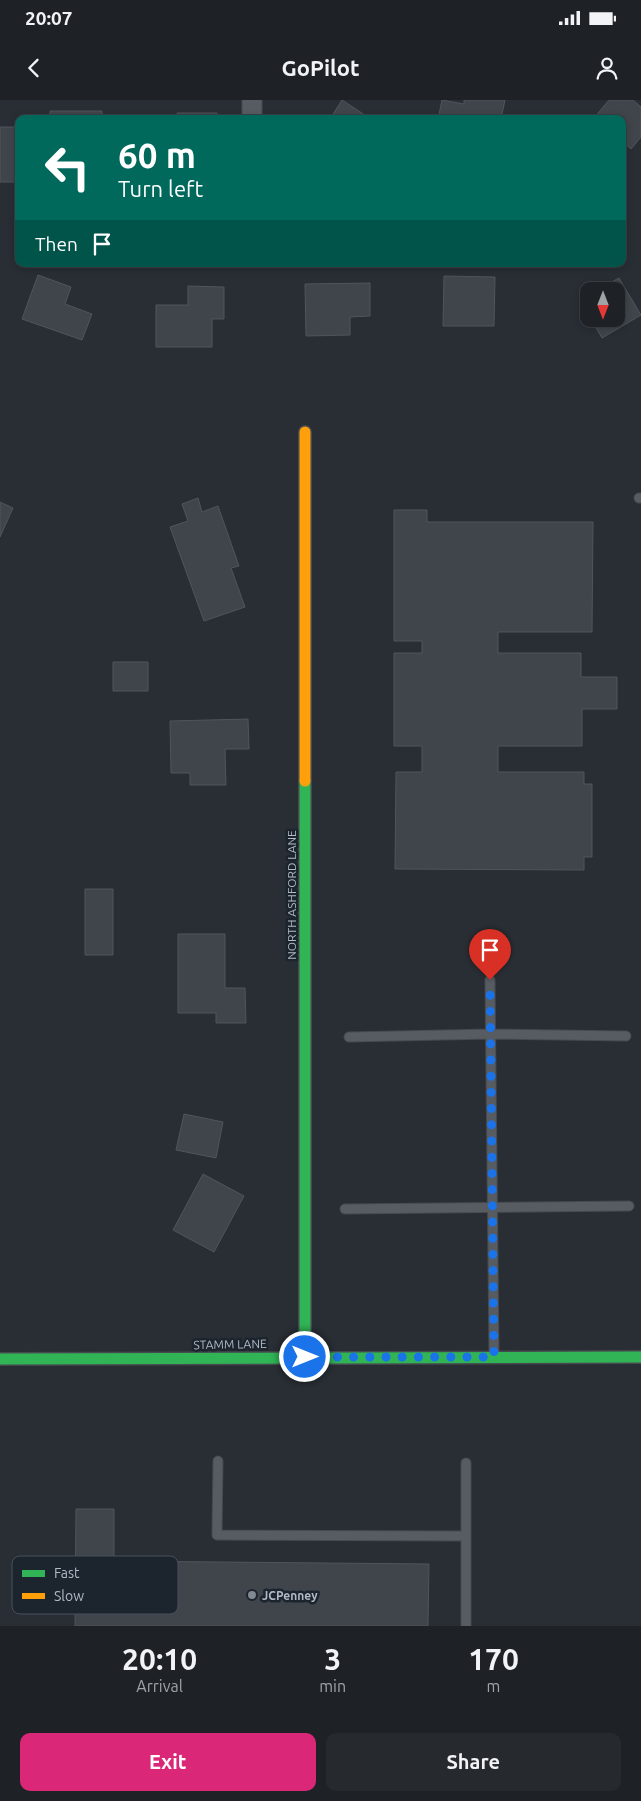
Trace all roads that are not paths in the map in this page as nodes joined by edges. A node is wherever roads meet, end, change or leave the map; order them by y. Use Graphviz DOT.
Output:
graph roads {
  1 [pos="252,100"];
  2 [pos="252,115"];
  3 [pos="306,432"];
  4 [pos="490,980"];
  5 [pos="490,1034"];
  6 [pos="349,1036"];
  7 [pos="626,1036"];
  8 [pos="629,1206"];
  9 [pos="492,1208"];
  10 [pos="345,1209"];
  11 [pos="305,1357"];
  12 [pos="494,1357"];
  13 [pos="641,1357"];
  14 [pos="0,1360"];
  15 [pos="218,1461"];
  16 [pos="466,1463"];
  17 [pos="466,1536"];
  18 [pos="466,1626"];
  1 -- 2 [label="street"];
  3 -- 11 [label="street, NORTH ASHFORD LANE"];
  4 -- 5 [label="lane"];
  5 -- 6 [label="lane"];
  5 -- 7 [label="lane"];
  5 -- 9 [label="lane"];
  8 -- 9 [label="lane"];
  9 -- 10 [label="lane"];
  9 -- 12 [label="lane"];
  11 -- 12 [label="street, STAMM LANE"];
  11 -- 14 [label="street, STAMM LANE"];
  12 -- 13 [label="street, STAMM LANE"];
  15 -- 17 [label="lane"];
  16 -- 17 [label="lane"];
  17 -- 18 [label="lane"];
}
